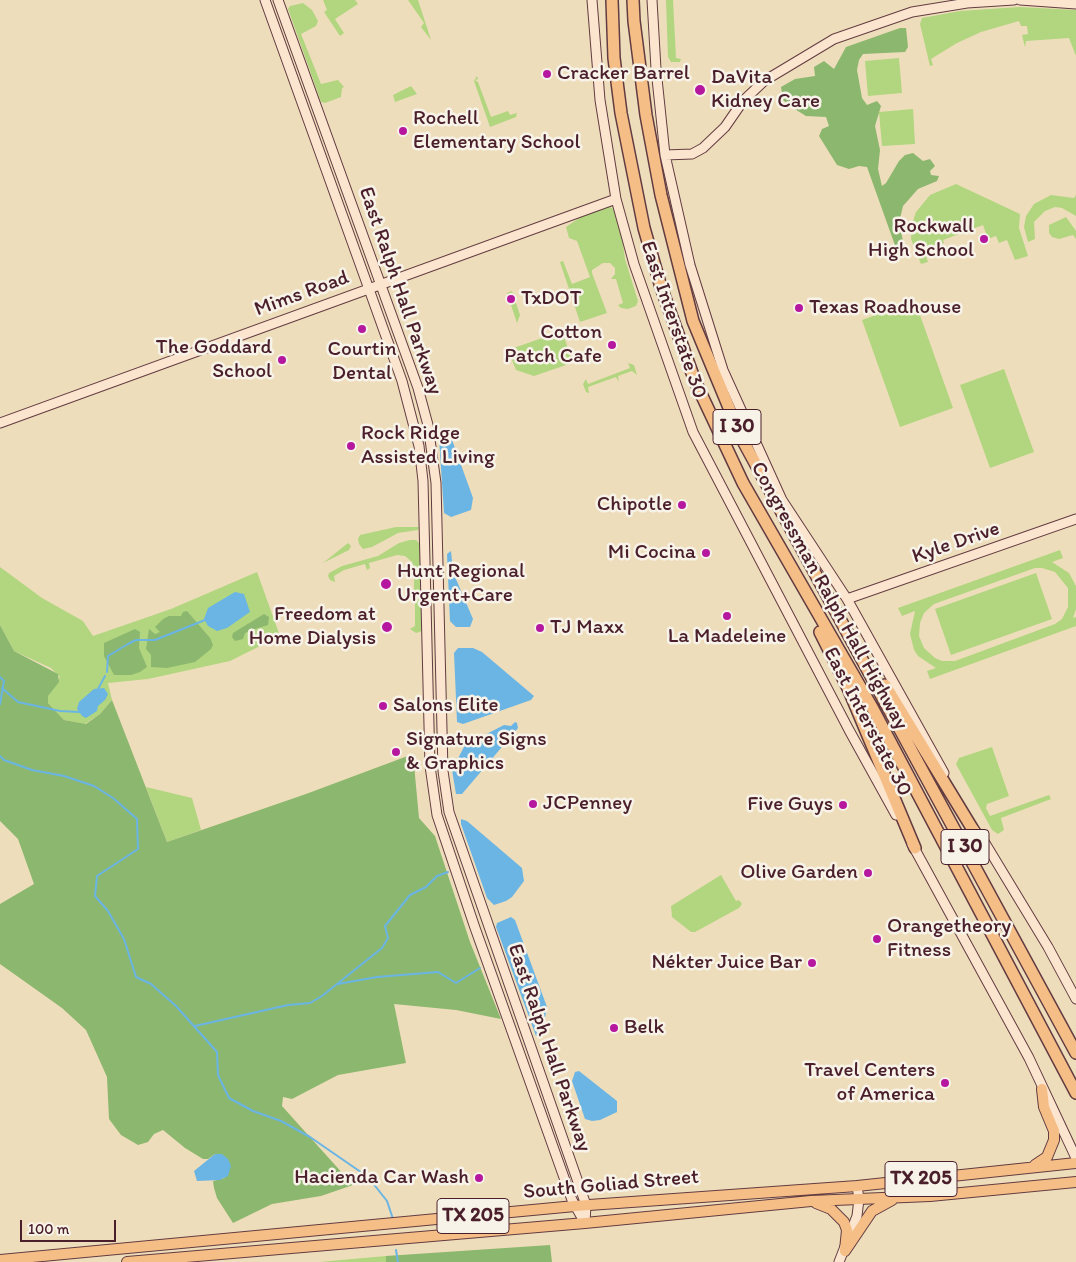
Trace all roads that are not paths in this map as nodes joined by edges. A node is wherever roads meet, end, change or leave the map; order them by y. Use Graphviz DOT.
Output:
graph roads {
  1 [pos="265,0"];
  2 [pos="278,0"];
  3 [pos="592,0"];
  4 [pos="607,0"];
  5 [pos="612,0"];
  6 [pos="633,0"];
  7 [pos="640,0"];
  8 [pos="652,0"];
  9 [pos="1014,0"];
  10 [pos="1020,0"];
  11 [pos="1076,4"];
  12 [pos="621,113"];
  13 [pos="665,155"];
  14 [pos="661,195"];
  15 [pos="616,200"];
  16 [pos="380,285"];
  17 [pos="369,289"];
  18 [pos="0,423"];
  19 [pos="1076,519"];
  20 [pos="786,560"];
  21 [pos="847,599"];
  22 [pos="853,642"];
  23 [pos="449,812"];
  24 [pos="437,814"];
  25 [pos="975,833"];
  26 [pos="915,848"];
  27 [pos="486,921"];
  28 [pos="474,925"];
  29 [pos="1076,999"];
  30 [pos="531,1052"];
  31 [pos="1076,1053"];
  32 [pos="521,1055"];
  33 [pos="1042,1089"];
  34 [pos="1076,1093"];
  35 [pos="547,1095"];
  36 [pos="537,1098"];
  37 [pos="1062,1132"];
  38 [pos="1076,1143"];
  39 [pos="1076,1158"];
  40 [pos="1076,1163"];
  41 [pos="1030,1168"];
  42 [pos="1076,1182"];
  43 [pos="857,1186"];
  44 [pos="724,1195"];
  45 [pos="898,1197"];
  46 [pos="859,1199"];
  47 [pos="811,1201"];
  48 [pos="586,1205"];
  49 [pos="575,1206"];
  50 [pos="657,1216"];
  51 [pos="585,1224"];
  52 [pos="845,1251"];
  53 [pos="0,1260"];
  54 [pos="127,1262"];
  55 [pos="839,1262"];
  1 -- 17 [label="main road, East Ralph Hall Parkway"];
  2 -- 16 [label="main road, East Ralph Hall Parkway"];
  3 -- 15 [label="main road, East Interstate 30"];
  4 -- 12 [label="highway"];
  5 -- 12 [label="highway, Congressman Ralph Hall Highway / I 30"];
  6 -- 14 [label="highway, Congressman Ralph Hall Highway / I 30"];
  7 -- 14 [label="highway"];
  8 -- 13 [label="main road, East Interstate 30"];
  9 -- 13 [label="main road"];
  10 -- 11 [label="main road"];
  12 -- 20 [label="highway, Congressman Ralph Hall Highway / I 30"];
  13 -- 21 [label="main road, East Interstate 30"];
  14 -- 22 [label="highway, Congressman Ralph Hall Highway / I 30"];
  15 -- 16 [label="main road, Mims Road"];
  15 -- 26 [label="main road, East Interstate 30"];
  16 -- 17 [label="main road, Mims Road"];
  16 -- 23 [label="main road, East Ralph Hall Parkway"];
  17 -- 18 [label="main road, Mims Road"];
  17 -- 24 [label="main road, East Ralph Hall Parkway"];
  19 -- 21 [label="main road, Kyle Drive"];
  20 -- 26 [label="highway"];
  20 -- 34 [label="highway, Congressman Ralph Hall Highway / I 30"];
  21 -- 25 [label="main road, East Interstate 30"];
  22 -- 25 [label="highway"];
  22 -- 31 [label="highway, Congressman Ralph Hall Highway / I 30"];
  23 -- 24 [label="main road"];
  23 -- 27 [label="main road, East Ralph Hall Parkway"];
  24 -- 28 [label="main road, East Ralph Hall Parkway"];
  25 -- 29 [label="main road, East Interstate 30"];
  26 -- 33 [label="main road, East Interstate 30"];
  27 -- 28 [label="main road"];
  27 -- 30 [label="main road, East Ralph Hall Parkway"];
  28 -- 32 [label="main road, East Ralph Hall Parkway"];
  30 -- 32 [label="main road"];
  30 -- 35 [label="main road, East Ralph Hall Parkway"];
  32 -- 36 [label="main road, East Ralph Hall Parkway"];
  33 -- 37 [label="main road, East Interstate 30"];
  33 -- 41 [label="main road"];
  35 -- 36 [label="main road"];
  35 -- 48 [label="main road, East Ralph Hall Parkway"];
  36 -- 49 [label="main road, East Ralph Hall Parkway"];
  37 -- 38 [label="main road"];
  37 -- 39 [label="main road, East Interstate 30"];
  40 -- 41 [label="main road, South Goliad Street / TX 205"];
  41 -- 43 [label="main road, South Goliad Street / TX 205"];
  42 -- 45 [label="main road, South Goliad Street / TX 205"];
  43 -- 44 [label="main road, South Goliad Street / TX 205"];
  43 -- 46 [label="main road"];
  44 -- 48 [label="main road, South Goliad Street / TX 205"];
  44 -- 50 [label="main road"];
  45 -- 46 [label="main road, South Goliad Street / TX 205"];
  45 -- 52 [label="main road"];
  46 -- 47 [label="main road, South Goliad Street / TX 205"];
  46 -- 52 [label="main road"];
  47 -- 50 [label="main road, South Goliad Street / TX 205"];
  47 -- 52 [label="main road"];
  48 -- 49 [label="main road, South Goliad Street / TX 205"];
  48 -- 51 [label="main road, East Ralph Hall Parkway"];
  49 -- 51 [label="main road, East Ralph Hall Parkway"];
  49 -- 53 [label="main road, South Goliad Street / TX 205"];
  50 -- 51 [label="main road, South Goliad Street / TX 205"];
  51 -- 54 [label="main road, South Goliad Street / TX 205"];
  52 -- 55 [label="main road"];
}
